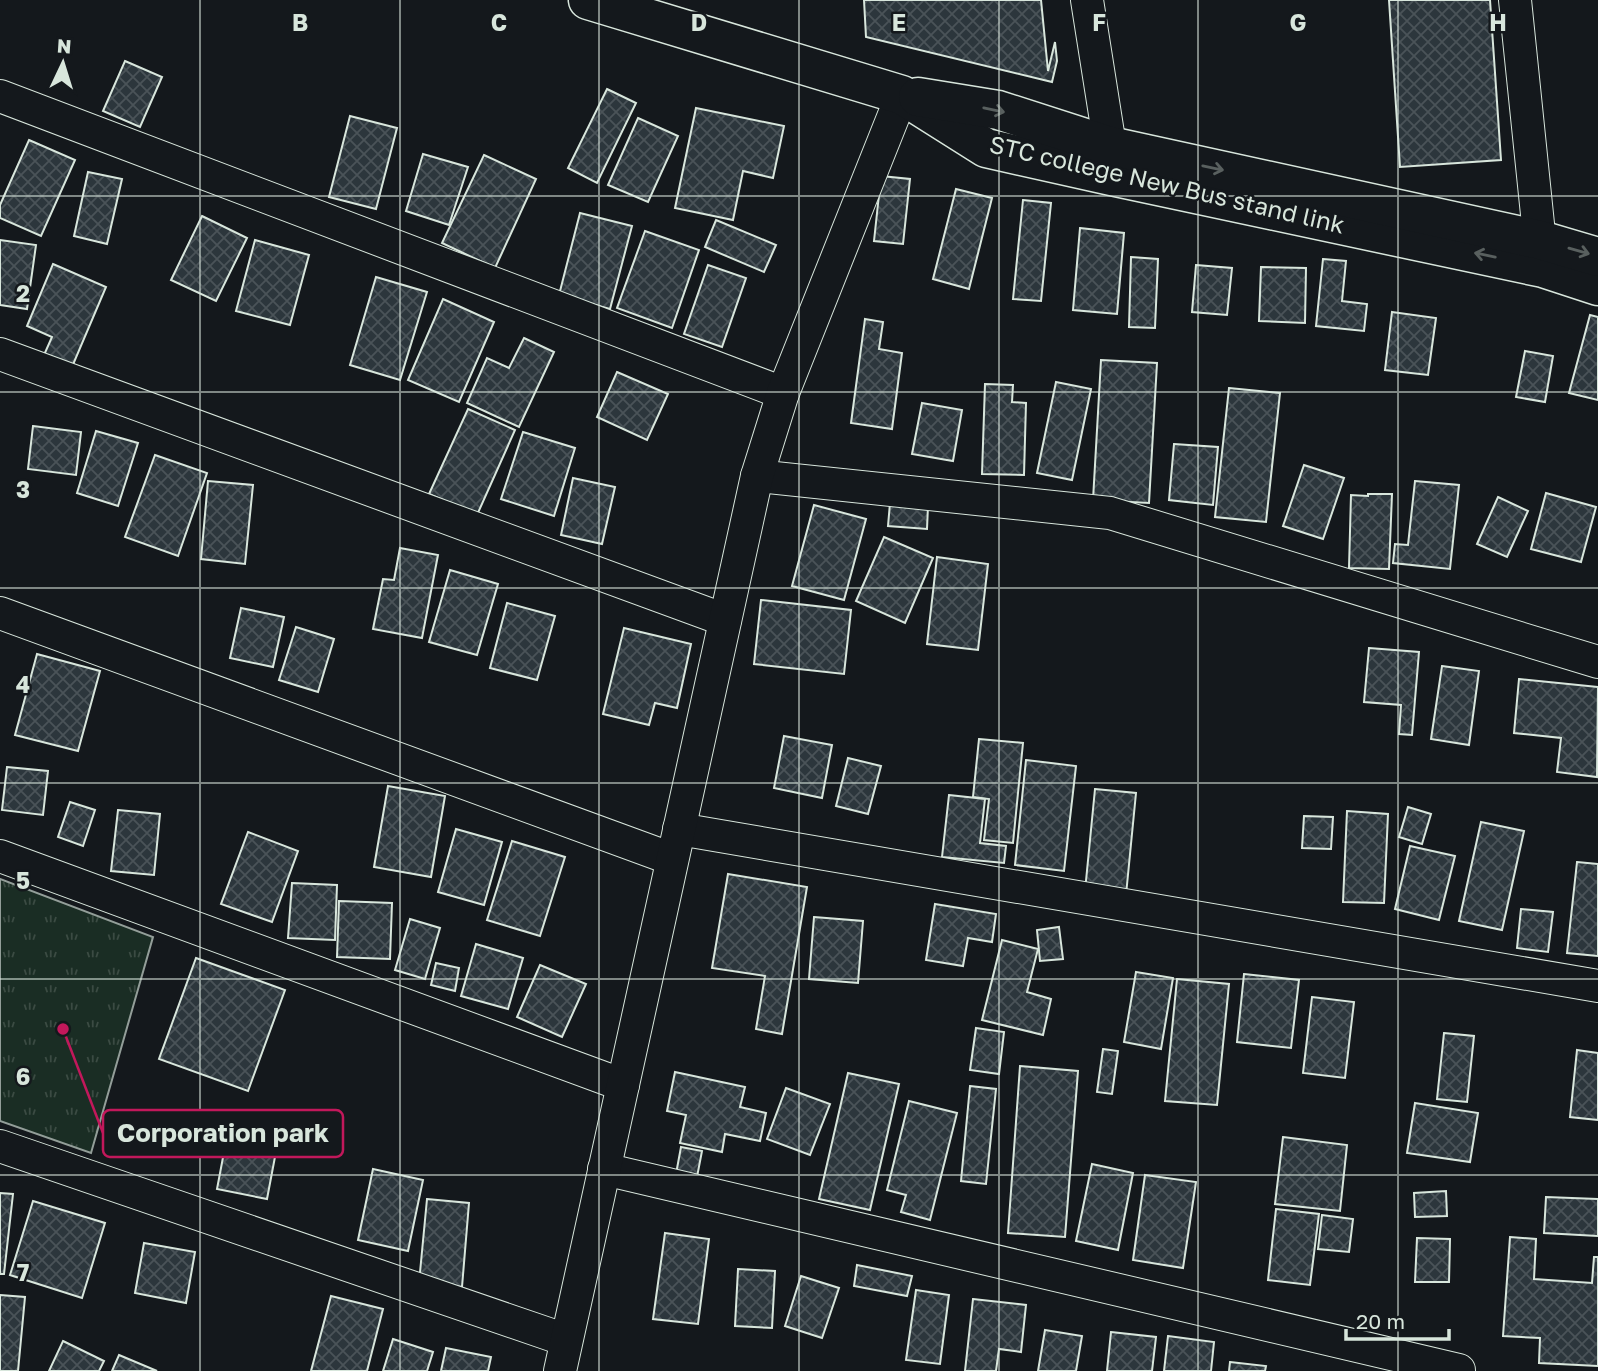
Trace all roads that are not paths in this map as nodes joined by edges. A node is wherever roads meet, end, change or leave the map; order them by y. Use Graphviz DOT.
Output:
graph roads {
  1 [pos="588,0"];
  2 [pos="1087,0"];
  3 [pos="1515,0"];
  4 [pos="902,95"];
  5 [pos="0,96"];
  6 [pos="1110,146"];
  7 [pos="1541,254"];
  8 [pos="1598,257"];
  9 [pos="1598,286"];
  10 [pos="0,354"];
  11 [pos="783,393"];
  12 [pos="757,476"];
  13 [pos="0,613"];
  14 [pos="725,620"];
  15 [pos="1598,662"];
  16 [pos="679,829"];
  17 [pos="0,856"];
  18 [pos="672,859"];
  19 [pos="1598,986"];
  20 [pos="623,1085"];
  21 [pos="0,1146"];
  22 [pos="604,1169"];
  23 [pos="566,1339"];
  24 [pos="560,1371"];
  25 [pos="1459,1371"];
  1 -- 4 [label="street, STC college New Bus stand link"];
  2 -- 6 [label="street"];
  3 -- 7 [label="street"];
  4 -- 6 [label="street, one-way"];
  7 -- 4 [label="street, STC college New Bus stand link, one-way"];
  4 -- 11 [label="street"];
  5 -- 11 [label="street"];
  6 -- 7 [label="street, one-way"];
  7 -- 8 [label="street, one-way"];
  7 -- 9 [label="street, STC college New Bus stand link"];
  10 -- 14 [label="street"];
  11 -- 12 [label="street"];
  12 -- 14 [label="street"];
  12 -- 15 [label="street"];
  13 -- 18 [label="street"];
  14 -- 16 [label="street"];
  16 -- 18 [label="street"];
  16 -- 19 [label="street"];
  17 -- 20 [label="street"];
  18 -- 20 [label="street"];
  20 -- 22 [label="street"];
  21 -- 23 [label="street"];
  22 -- 23 [label="street"];
  22 -- 25 [label="street"];
  23 -- 24 [label="street"];
}
